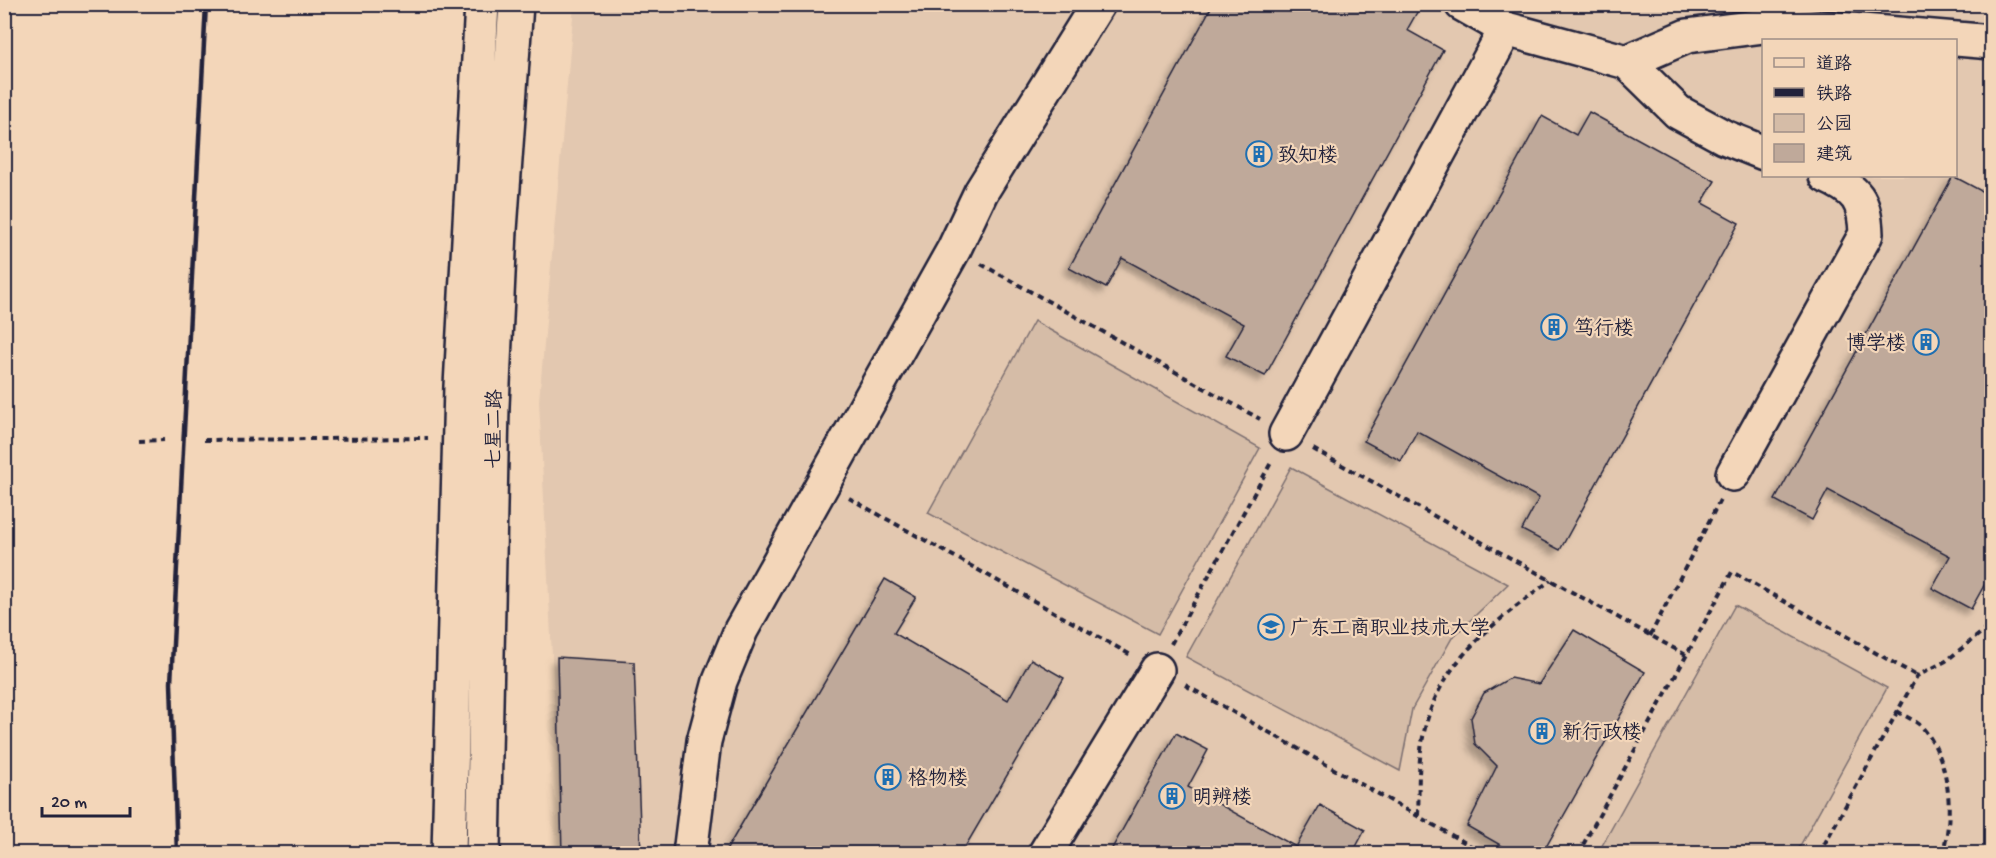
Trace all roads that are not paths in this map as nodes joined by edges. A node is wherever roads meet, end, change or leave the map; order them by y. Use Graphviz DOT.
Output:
graph roads {
  1 [pos="482,4"];
  2 [pos="516,4"];
  3 [pos="1098,4"];
  4 [pos="1462,4"];
  5 [pos="1506,29"];
  6 [pos="1956,39"];
  7 [pos="1957,39"];
  8 [pos="1992,42"];
  9 [pos="1627,62"];
  10 [pos="1762,152"];
  11 [pos="1828,177"];
  12 [pos="1286,434"];
  13 [pos="1733,474"];
  14 [pos="1157,670"];
  15 [pos="449,854"];
  16 [pos="483,854"];
  17 [pos="690,854"];
  18 [pos="1045,854"];
  1 -- 15 [label="street, 七星二路"];
  2 -- 16 [label="street, 七星二路"];
  3 -- 17 [label="street"];
  4 -- 5 [label="street"];
  5 -- 9 [label="street"];
  5 -- 12 [label="street"];
  6 -- 9 [label="street"];
  7 -- 8 [label="street"];
  9 -- 10 [label="street"];
  11 -- 13 [label="street"];
  14 -- 18 [label="street"];
}
